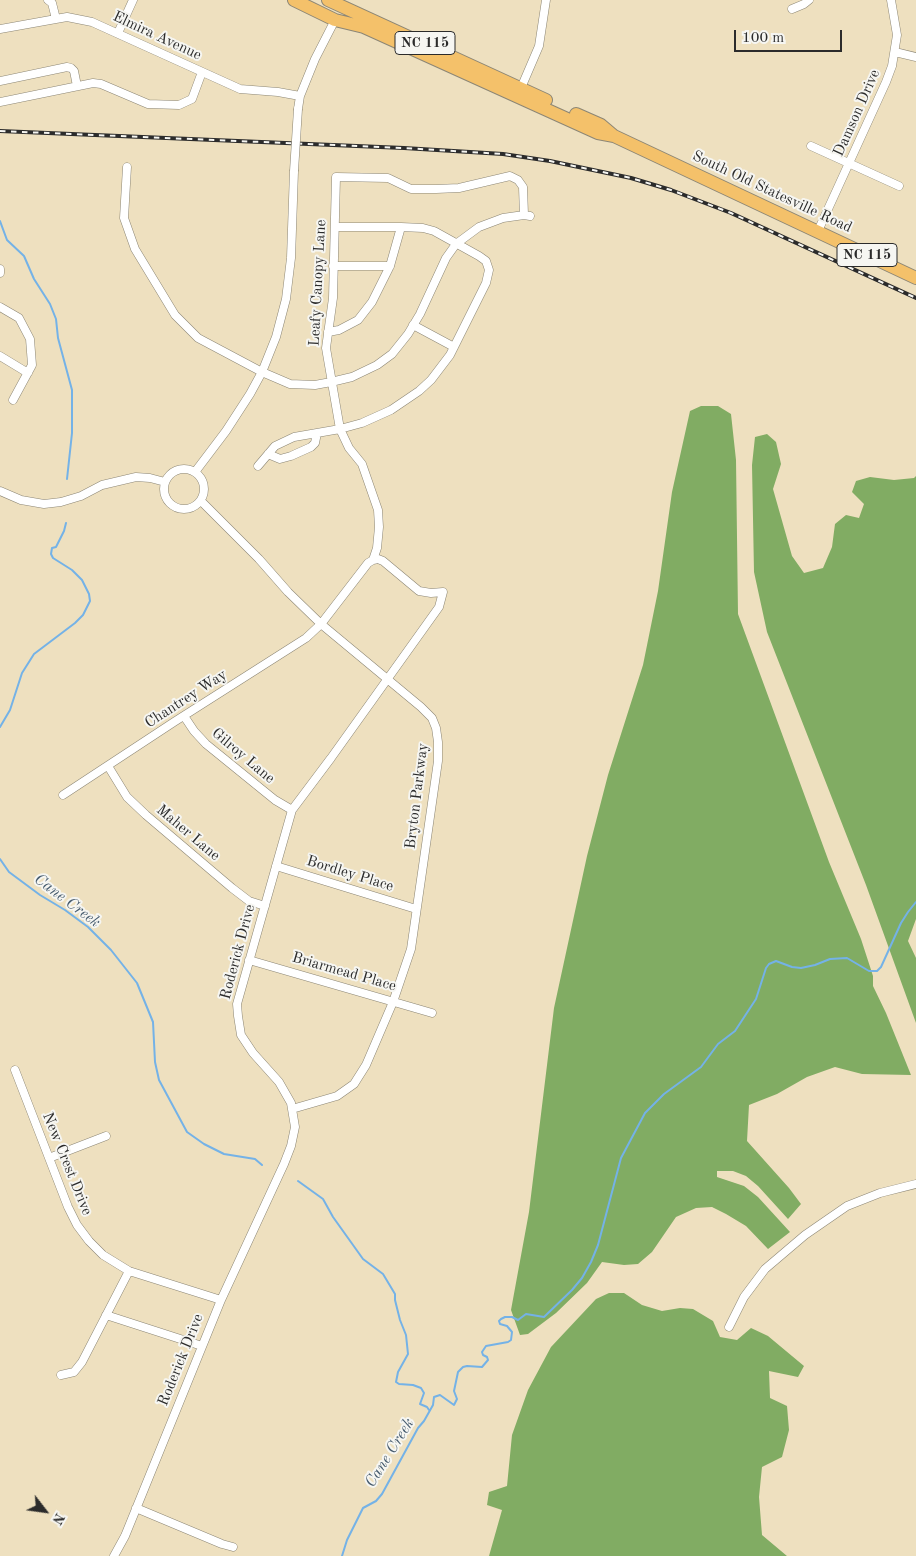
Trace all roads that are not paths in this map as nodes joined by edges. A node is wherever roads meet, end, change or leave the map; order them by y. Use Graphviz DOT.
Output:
graph roads {
  1 [pos="48,0"];
  2 [pos="133,0"];
  3 [pos="294,0"];
  4 [pos="312,0"];
  5 [pos="328,0"];
  6 [pos="546,0"];
  7 [pos="809,0"];
  8 [pos="891,0"];
  9 [pos="344,3"];
  10 [pos="792,9"];
  11 [pos="56,19"];
  12 [pos="336,20"];
  13 [pos="0,30"];
  14 [pos="118,32"];
  15 [pos="428,45"];
  16 [pos="895,52"];
  17 [pos="916,57"];
  18 [pos="202,72"];
  19 [pos="0,81"];
  20 [pos="77,86"];
  21 [pos="521,88"];
  22 [pos="300,96"];
  23 [pos="0,102"];
  24 [pos="614,136"];
  25 [pos="811,146"];
  26 [pos="849,164"];
  27 [pos="127,167"];
  28 [pos="899,186"];
  29 [pos="335,227"];
  30 [pos="401,227"];
  31 [pos="818,231"];
  32 [pos="456,244"];
  33 [pos="333,266"];
  34 [pos="390,266"];
  35 [pos="0,269"];
  36 [pos="0,273"];
  37 [pos="916,278"];
  38 [pos="0,307"];
  39 [pos="413,325"];
  40 [pos="328,332"];
  41 [pos="454,347"];
  42 [pos="0,356"];
  43 [pos="262,372"];
  44 [pos="28,373"];
  45 [pos="331,382"];
  46 [pos="14,400"];
  47 [pos="340,429"];
  48 [pos="317,433"];
  49 [pos="268,454"];
  50 [pos="258,466"];
  51 [pos="195,472"];
  52 [pos="165,482"];
  53 [pos="0,491"];
  54 [pos="201,501"];
  55 [pos="373,560"];
  56 [pos="321,624"];
  57 [pos="388,679"];
  58 [pos="184,716"];
  59 [pos="108,766"];
  60 [pos="63,795"];
  61 [pos="292,810"];
  62 [pos="276,866"];
  63 [pos="265,906"];
  64 [pos="416,909"];
  65 [pos="249,960"];
  66 [pos="393,1000"];
  67 [pos="432,1013"];
  68 [pos="15,1070"];
  69 [pos="292,1109"];
  70 [pos="106,1136"];
  71 [pos="49,1158"];
  72 [pos="916,1184"];
  73 [pos="129,1271"];
  74 [pos="221,1300"];
  75 [pos="106,1315"];
  76 [pos="729,1327"];
  77 [pos="202,1346"];
  78 [pos="61,1375"];
  79 [pos="136,1508"];
  80 [pos="233,1547"];
  81 [pos="114,1556"];
  1 -- 11 [label="street"];
  2 -- 14 [label="street"];
  3 -- 12 [label="main road, South Old Statesville Road / NC 115"];
  4 -- 9 [label="main road"];
  5 -- 9 [label="main road, South Old Statesville Road / NC 115"];
  6 -- 21 [label="street"];
  7 -- 10 [label="street"];
  8 -- 16 [label="street, Damson Drive"];
  9 -- 15 [label="main road, South Old Statesville Road / NC 115"];
  11 -- 13 [label="street, Elmira Avenue"];
  11 -- 14 [label="street, Elmira Avenue"];
  12 -- 15 [label="main road"];
  12 -- 22 [label="street"];
  12 -- 24 [label="main road, South Old Statesville Road / NC 115"];
  14 -- 18 [label="street, Elmira Avenue"];
  15 -- 21 [label="main road, South Old Statesville Road / NC 115"];
  16 -- 17 [label="street"];
  16 -- 26 [label="street, Damson Drive"];
  18 -- 20 [label="street"];
  18 -- 22 [label="street, Elmira Avenue"];
  19 -- 20 [label="street"];
  20 -- 23 [label="street"];
  21 -- 24 [label="main road, South Old Statesville Road / NC 115"];
  22 -- 43 [label="street, bridge"];
  24 -- 31 [label="main road, South Old Statesville Road / NC 115"];
  25 -- 26 [label="street"];
  26 -- 28 [label="street"];
  26 -- 31 [label="street, Damson Drive"];
  27 -- 43 [label="street"];
  29 -- 30 [label="street"];
  29 -- 32 [label="street, Leafy Canopy Lane"];
  29 -- 33 [label="street, Leafy Canopy Lane"];
  30 -- 32 [label="street"];
  30 -- 34 [label="street"];
  31 -- 37 [label="main road, South Old Statesville Road / NC 115"];
  32 -- 39 [label="street"];
  32 -- 41 [label="street"];
  33 -- 34 [label="street"];
  33 -- 40 [label="street, Leafy Canopy Lane"];
  34 -- 40 [label="street"];
  35 -- 36 [label="street"];
  38 -- 44 [label="street"];
  39 -- 41 [label="street"];
  39 -- 45 [label="street"];
  40 -- 45 [label="street, Leafy Canopy Lane"];
  41 -- 47 [label="street"];
  42 -- 44 [label="street"];
  43 -- 45 [label="street"];
  43 -- 51 [label="street"];
  44 -- 46 [label="street"];
  45 -- 47 [label="street, Leafy Canopy Lane"];
  47 -- 48 [label="street"];
  47 -- 55 [label="street, Leafy Canopy Lane"];
  48 -- 49 [label="street"];
  48 -- 49 [label="street"];
  49 -- 50 [label="street"];
  51 -- 52 [label="street"];
  51 -- 54 [label="street"];
  52 -- 53 [label="street"];
  52 -- 54 [label="street"];
  54 -- 56 [label="street, Bryton Parkway"];
  55 -- 56 [label="street, Chantrey Way"];
  55 -- 57 [label="street, Roderick Drive"];
  56 -- 57 [label="street, Bryton Parkway"];
  56 -- 58 [label="street, Chantrey Way"];
  57 -- 61 [label="street, Roderick Drive"];
  57 -- 64 [label="street, Bryton Parkway"];
  58 -- 59 [label="street, Chantrey Way"];
  58 -- 61 [label="street, Gilroy Lane"];
  59 -- 60 [label="street, Chantrey Way"];
  59 -- 63 [label="street, Maher Lane"];
  61 -- 62 [label="street, Roderick Drive"];
  62 -- 63 [label="street, Roderick Drive"];
  62 -- 64 [label="street, Bordley Place"];
  63 -- 65 [label="street, Roderick Drive"];
  64 -- 66 [label="street, Bryton Parkway"];
  65 -- 66 [label="street, Briarmead Place"];
  65 -- 69 [label="street, Roderick Drive"];
  66 -- 67 [label="street, Briarmead Place"];
  66 -- 69 [label="street, Bryton Parkway"];
  68 -- 71 [label="street, New Crest Drive"];
  69 -- 74 [label="street, Roderick Drive"];
  70 -- 71 [label="street"];
  71 -- 73 [label="street, New Crest Drive"];
  72 -- 76 [label="street"];
  73 -- 74 [label="street, New Crest Drive"];
  73 -- 75 [label="street"];
  74 -- 77 [label="street, Roderick Drive"];
  75 -- 77 [label="street"];
  75 -- 78 [label="street"];
  77 -- 79 [label="street, Roderick Drive"];
  79 -- 80 [label="street"];
  79 -- 81 [label="street, Roderick Drive"];
}
